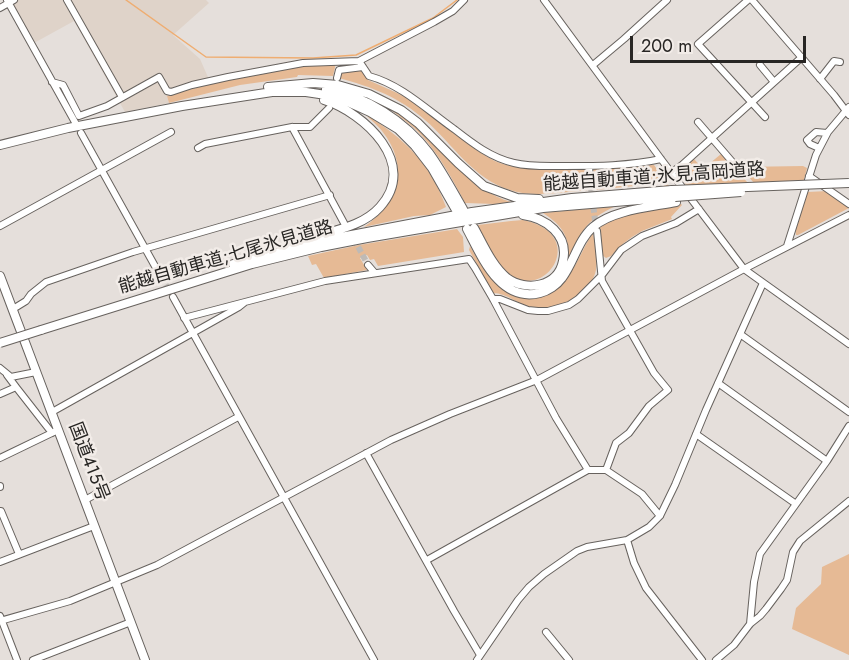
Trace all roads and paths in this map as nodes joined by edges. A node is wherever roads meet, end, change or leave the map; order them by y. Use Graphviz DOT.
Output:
graph roads {
  1 [pos="67,0"];
  2 [pos="464,0"];
  3 [pos="544,0"];
  4 [pos="667,0"];
  5 [pos="750,0"];
  6 [pos="10,1"];
  7 [pos="0,9"];
  8 [pos="802,57"];
  9 [pos="840,62"];
  10 [pos="361,64"];
  11 [pos="593,65"];
  12 [pos="760,65"];
  13 [pos="337,78"];
  14 [pos="820,79"];
  15 [pos="52,82"];
  16 [pos="774,82"];
  17 [pos="283,88"];
  18 [pos="122,97"];
  19 [pos="751,102"];
  20 [pos="329,108"];
  21 [pos="848,110"];
  22 [pos="765,117"];
  23 [pos="698,122"];
  24 [pos="76,124"];
  25 [pos="292,127"];
  26 [pos="171,132"];
  27 [pos="81,133"];
  28 [pos="827,134"];
  29 [pos="711,138"];
  30 [pos="0,145"];
  31 [pos="198,148"];
  32 [pos="819,148"];
  33 [pos="661,159"];
  34 [pos="804,163"];
  35 [pos="735,165"];
  36 [pos="589,166"];
  37 [pos="812,166"];
  38 [pos="102,169"];
  39 [pos="672,172"];
  40 [pos="809,176"];
  41 [pos="590,180"];
  42 [pos="849,183"];
  43 [pos="849,188"];
  44 [pos="330,195"];
  45 [pos="674,196"];
  46 [pos="572,198"];
  47 [pos="849,204"];
  48 [pos="699,209"];
  49 [pos="508,214"];
  50 [pos="849,215"];
  51 [pos="464,218"];
  52 [pos="344,223"];
  53 [pos="0,226"];
  54 [pos="597,231"];
  55 [pos="787,247"];
  56 [pos="146,249"];
  57 [pos="250,259"];
  58 [pos="368,265"];
  59 [pos="744,269"];
  60 [pos="374,273"];
  61 [pos="602,275"];
  62 [pos="0,276"];
  63 [pos="161,277"];
  64 [pos="763,283"];
  65 [pos="173,297"];
  66 [pos="493,299"];
  67 [pos="244,302"];
  68 [pos="13,309"];
  69 [pos="184,318"];
  70 [pos="41,328"];
  71 [pos="630,330"];
  72 [pos="193,334"];
  73 [pos="740,334"];
  74 [pos="0,338"];
  75 [pos="0,343"];
  76 [pos="849,344"];
  77 [pos="0,368"];
  78 [pos="36,372"];
  79 [pos="7,375"];
  80 [pos="537,380"];
  81 [pos="718,383"];
  82 [pos="16,387"];
  83 [pos="0,394"];
  84 [pos="52,412"];
  85 [pos="849,412"];
  86 [pos="238,417"];
  87 [pos="849,426"];
  88 [pos="55,432"];
  89 [pos="696,434"];
  90 [pos="366,453"];
  91 [pos="0,458"];
  92 [pos="827,462"];
  93 [pos="588,470"];
  94 [pos="606,470"];
  95 [pos="284,498"];
  96 [pos="85,500"];
  97 [pos="849,501"];
  98 [pos="796,504"];
  99 [pos="0,509"];
  100 [pos="660,516"];
  101 [pos="94,526"];
  102 [pos="627,540"];
  103 [pos="19,554"];
  104 [pos="427,560"];
  105 [pos="0,562"];
  106 [pos="115,582"];
  107 [pos="1,619"];
  108 [pos="131,622"];
  109 [pos="750,624"];
  110 [pos="546,632"];
  111 [pos="478,658"];
  112 [pos="17,660"];
  113 [pos="33,660"];
  114 [pos="145,660"];
  115 [pos="374,660"];
  116 [pos="569,660"];
  117 [pos="702,660"];
  118 [pos="716,660"];
  1 -- 18 [label="street"];
  2 -- 10 [label="street"];
  3 -- 11 [label="street"];
  4 -- 11 [label="street"];
  5 -- 8 [label="street"];
  5 -- 19 [label="street"];
  6 -- 7 [label="street"];
  6 -- 15 [label="street"];
  8 -- 14 [label="street"];
  8 -- 16 [label="street"];
  9 -- 14 [label="street"];
  10 -- 13 [label="street"];
  10 -- 18 [label="street"];
  10 -- 36 [label="street"];
  11 -- 33 [label="street"];
  12 -- 16 [label="street"];
  14 -- 21 [label="street"];
  15 -- 18 [label="street"];
  15 -- 24 [label="street"];
  16 -- 19 [label="street"];
  17 -- 30 [label="highway"];
  17 -- 46 [label="highway"];
  17 -- 51 [label="highway"];
  17 -- 57 [label="highway"];
  19 -- 22 [label="street"];
  19 -- 29 [label="street"];
  20 -- 25 [label="street"];
  21 -- 28 [label="street"];
  23 -- 29 [label="street"];
  25 -- 31 [label="street"];
  25 -- 44 [label="street"];
  26 -- 38 [label="street"];
  27 -- 38 [label="street"];
  28 -- 32 [label="street"];
  28 -- 32 [label="street"];
  29 -- 35 [label="street"];
  29 -- 39 [label="street"];
  32 -- 37 [label="street"];
  33 -- 36 [label="street"];
  33 -- 39 [label="street"];
  34 -- 37 [label="street"];
  36 -- 41 [label="street"];
  37 -- 40 [label="street"];
  38 -- 53 [label="street"];
  38 -- 56 [label="street"];
  39 -- 48 [label="street"];
  40 -- 47 [label="street"];
  40 -- 55 [label="street"];
  42 -- 45 [label="highway, 能越自動車道;氷見高岡道路, bridge"];
  43 -- 45 [label="highway, 能越自動車道;氷見高岡道路, bridge"];
  44 -- 52 [label="street"];
  44 -- 56 [label="street"];
  45 -- 46 [label="highway, 能越自動車道;氷見高岡道路"];
  45 -- 49 [label="highway, 能越自動車道;氷見高岡道路"];
  45 -- 51 [label="highway"];
  46 -- 51 [label="highway, 能越自動車道;氷見高岡道路"];
  48 -- 59 [label="street"];
  48 -- 61 [label="street"];
  49 -- 51 [label="highway, 能越自動車道;氷見高岡道路"];
  49 -- 51 [label="highway"];
  50 -- 55 [label="street"];
  51 -- 57 [label="highway, 能越自動車道;七尾氷見道路"];
  51 -- 70 [label="highway, 能越自動車道;七尾氷見道路"];
  54 -- 61 [label="street"];
  55 -- 59 [label="street"];
  56 -- 63 [label="street"];
  56 -- 68 [label="street"];
  57 -- 70 [label="highway, 能越自動車道;七尾氷見道路"];
  58 -- 60 [label="street"];
  59 -- 64 [label="street"];
  59 -- 71 [label="street"];
  60 -- 66 [label="street"];
  60 -- 67 [label="street"];
  61 -- 66 [label="street"];
  61 -- 71 [label="street"];
  62 -- 68 [label="highway, 国道415号"];
  64 -- 73 [label="street"];
  64 -- 76 [label="street"];
  65 -- 69 [label="street"];
  66 -- 80 [label="street"];
  67 -- 69 [label="street"];
  67 -- 72 [label="street"];
  68 -- 78 [label="highway, 国道415号"];
  69 -- 72 [label="street"];
  70 -- 74 [label="highway, 能越自動車道;七尾氷見道路"];
  70 -- 75 [label="highway, 能越自動車道;七尾氷見道路, bridge"];
  71 -- 80 [label="street"];
  71 -- 94 [label="street"];
  72 -- 84 [label="street"];
  72 -- 86 [label="street"];
  73 -- 81 [label="street"];
  73 -- 85 [label="street"];
  77 -- 79 [label="street"];
  78 -- 79 [label="street"];
  78 -- 84 [label="highway, 国道415号"];
  79 -- 82 [label="street"];
  80 -- 90 [label="street"];
  80 -- 93 [label="street"];
  81 -- 89 [label="street"];
  81 -- 92 [label="street"];
  82 -- 83 [label="street"];
  82 -- 88 [label="street"];
  84 -- 88 [label="highway, 国道415号"];
  86 -- 95 [label="street"];
  86 -- 96 [label="street"];
  87 -- 92 [label="street"];
  88 -- 91 [label="street"];
  88 -- 96 [label="highway, 国道415号"];
  89 -- 98 [label="street"];
  89 -- 100 [label="street"];
  90 -- 95 [label="street"];
  90 -- 104 [label="street"];
  92 -- 98 [label="street"];
  93 -- 94 [label="street"];
  93 -- 104 [label="street"];
  94 -- 100 [label="street"];
  95 -- 106 [label="street"];
  95 -- 115 [label="street"];
  96 -- 101 [label="highway, 国道415号"];
  97 -- 109 [label="street"];
  98 -- 109 [label="street"];
  99 -- 103 [label="street"];
  100 -- 102 [label="street"];
  101 -- 103 [label="street"];
  101 -- 106 [label="highway, 国道415号"];
  102 -- 111 [label="street"];
  102 -- 117 [label="street"];
  103 -- 105 [label="street"];
  104 -- 111 [label="street"];
  106 -- 107 [label="street"];
  106 -- 108 [label="highway, 国道415号"];
  107 -- 112 [label="street"];
  108 -- 113 [label="street"];
  108 -- 114 [label="highway, 国道415号"];
  109 -- 118 [label="street"];
  110 -- 116 [label="street"];
}
